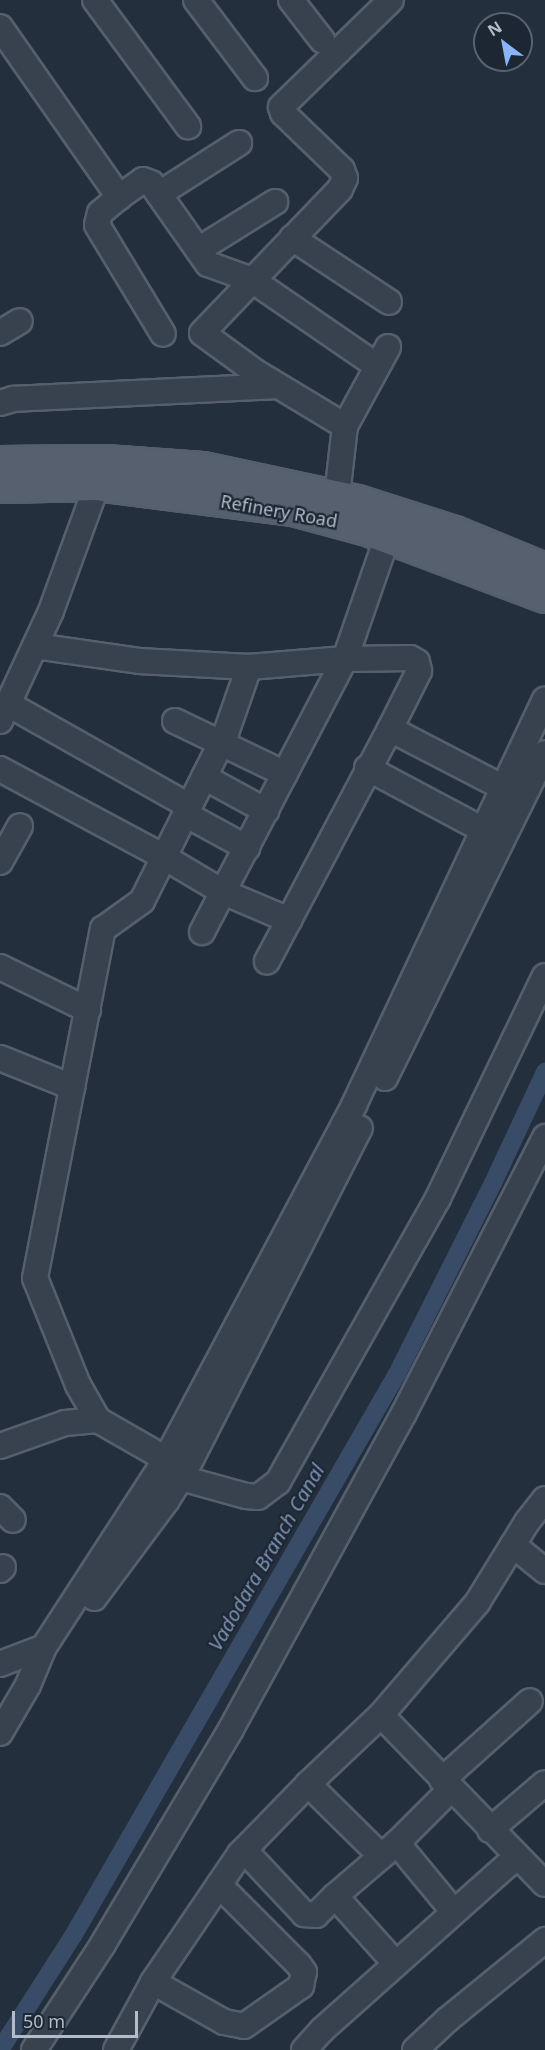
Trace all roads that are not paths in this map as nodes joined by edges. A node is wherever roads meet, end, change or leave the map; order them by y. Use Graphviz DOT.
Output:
graph roads {
  1 [pos="95,0"];
  2 [pos="196,0"];
  3 [pos="291,0"];
  4 [pos="391,0"];
  5 [pos="0,27"];
  6 [pos="322,40"];
  7 [pos="255,78"];
  8 [pos="188,126"];
  9 [pos="239,143"];
  10 [pos="159,194"];
  11 [pos="118,197"];
  12 [pos="275,202"];
  13 [pos="292,238"];
  14 [pos="198,250"];
  15 [pos="252,280"];
  16 [pos="388,302"];
  17 [pos="163,334"];
  18 [pos="277,386"];
  19 [pos="0,403"];
  20 [pos="345,426"];
  21 [pos="0,462"];
  22 [pos="101,473"];
  23 [pos="0,487"];
  24 [pos="337,496"];
  25 [pos="373,524"];
  26 [pos="545,569"];
  27 [pos="545,597"];
  28 [pos="35,646"];
  29 [pos="345,660"];
  30 [pos="249,667"];
  31 [pos="545,700"];
  32 [pos="4,713"];
  33 [pos="175,721"];
  34 [pos="390,729"];
  35 [pos="220,745"];
  36 [pos="545,753"];
  37 [pos="367,768"];
  38 [pos="0,769"];
  39 [pos="285,774"];
  40 [pos="204,777"];
  41 [pos="504,788"];
  42 [pos="187,810"];
  43 [pos="266,811"];
  44 [pos="20,826"];
  45 [pos="483,830"];
  46 [pos="247,848"];
  47 [pos="164,857"];
  48 [pos="0,862"];
  49 [pos="223,892"];
  50 [pos="289,920"];
  51 [pos="202,932"];
  52 [pos="267,961"];
  53 [pos="0,967"];
  54 [pos="545,976"];
  55 [pos="88,1010"];
  56 [pos="0,1058"];
  57 [pos="72,1087"];
  58 [pos="545,1137"];
  59 [pos="98,1420"];
  60 [pos="0,1446"];
  61 [pos="166,1459"];
  62 [pos="181,1478"];
  63 [pos="545,1499"];
  64 [pos="513,1545"];
  65 [pos="545,1570"];
  66 [pos="44,1647"];
  67 [pos="0,1664"];
  68 [pos="28,1685"];
  69 [pos="530,1701"];
  70 [pos="381,1715"];
  71 [pos="0,1733"];
  72 [pos="545,1783"];
  73 [pos="308,1784"];
  74 [pos="447,1785"];
  75 [pos="490,1830"];
  76 [pos="244,1850"];
  77 [pos="389,1850"];
  78 [pos="517,1856"];
  79 [pos="544,1880"];
  80 [pos="219,1885"];
  81 [pos="335,1896"];
  82 [pos="454,1912"];
  83 [pos="545,1940"];
  84 [pos="396,1964"];
  85 [pos="153,1982"];
  86 [pos="34,2050"];
  87 [pos="116,2050"];
  88 [pos="304,2050"];
  89 [pos="415,2050"];
  1 -- 8 [label="street"];
  2 -- 7 [label="street"];
  3 -- 6 [label="street"];
  4 -- 13 [label="street"];
  5 -- 11 [label="street"];
  9 -- 10 [label="street"];
  10 -- 11 [label="street"];
  10 -- 14 [label="street"];
  11 -- 17 [label="street"];
  12 -- 14 [label="street"];
  13 -- 15 [label="street"];
  13 -- 16 [label="street"];
  14 -- 15 [label="street"];
  15 -- 18 [label="street"];
  15 -- 20 [label="street"];
  18 -- 19 [label="street"];
  18 -- 20 [label="street"];
  20 -- 24 [label="street"];
  21 -- 22 [label="main road, Refinery Road"];
  22 -- 23 [label="main road, Refinery Road"];
  22 -- 24 [label="main road, Refinery Road"];
  22 -- 25 [label="main road, Refinery Road"];
  22 -- 28 [label="street"];
  24 -- 25 [label="main road, Refinery Road"];
  25 -- 26 [label="main road, Refinery Road"];
  25 -- 27 [label="main road, Refinery Road"];
  25 -- 29 [label="street"];
  28 -- 30 [label="street"];
  28 -- 32 [label="street"];
  29 -- 30 [label="street"];
  29 -- 34 [label="street"];
  29 -- 39 [label="street"];
  30 -- 35 [label="street"];
  31 -- 41 [label="street"];
  32 -- 42 [label="street"];
  33 -- 35 [label="street"];
  34 -- 37 [label="street"];
  34 -- 41 [label="street"];
  35 -- 39 [label="street"];
  35 -- 40 [label="street"];
  36 -- 62 [label="street"];
  37 -- 45 [label="street"];
  37 -- 50 [label="street"];
  38 -- 47 [label="street"];
  39 -- 43 [label="street"];
  40 -- 42 [label="street"];
  40 -- 43 [label="street"];
  41 -- 45 [label="street"];
  42 -- 46 [label="street"];
  42 -- 47 [label="street"];
  43 -- 46 [label="street"];
  44 -- 48 [label="street"];
  45 -- 61 [label="street"];
  46 -- 49 [label="street"];
  47 -- 49 [label="street"];
  47 -- 55 [label="street"];
  49 -- 50 [label="street"];
  49 -- 51 [label="street"];
  50 -- 52 [label="street"];
  53 -- 55 [label="street"];
  54 -- 62 [label="street"];
  55 -- 57 [label="street"];
  56 -- 57 [label="street"];
  57 -- 59 [label="street"];
  58 -- 86 [label="street"];
  59 -- 60 [label="street"];
  59 -- 61 [label="street"];
  61 -- 66 [label="street"];
  62 -- 68 [label="street"];
  63 -- 64 [label="street"];
  64 -- 65 [label="street"];
  64 -- 70 [label="street"];
  66 -- 67 [label="street"];
  66 -- 68 [label="street"];
  68 -- 71 [label="street"];
  69 -- 74 [label="street"];
  70 -- 73 [label="street"];
  70 -- 74 [label="street"];
  72 -- 75 [label="street"];
  73 -- 76 [label="street"];
  73 -- 77 [label="street"];
  74 -- 75 [label="street"];
  74 -- 77 [label="street"];
  75 -- 78 [label="street"];
  76 -- 80 [label="street"];
  76 -- 81 [label="street"];
  77 -- 81 [label="street"];
  77 -- 82 [label="street"];
  78 -- 79 [label="street"];
  78 -- 82 [label="street"];
  80 -- 85 [label="street"];
  80 -- 85 [label="street"];
  81 -- 84 [label="street"];
  82 -- 84 [label="street"];
  83 -- 89 [label="street"];
  84 -- 88 [label="street"];
  85 -- 87 [label="street"];
}
